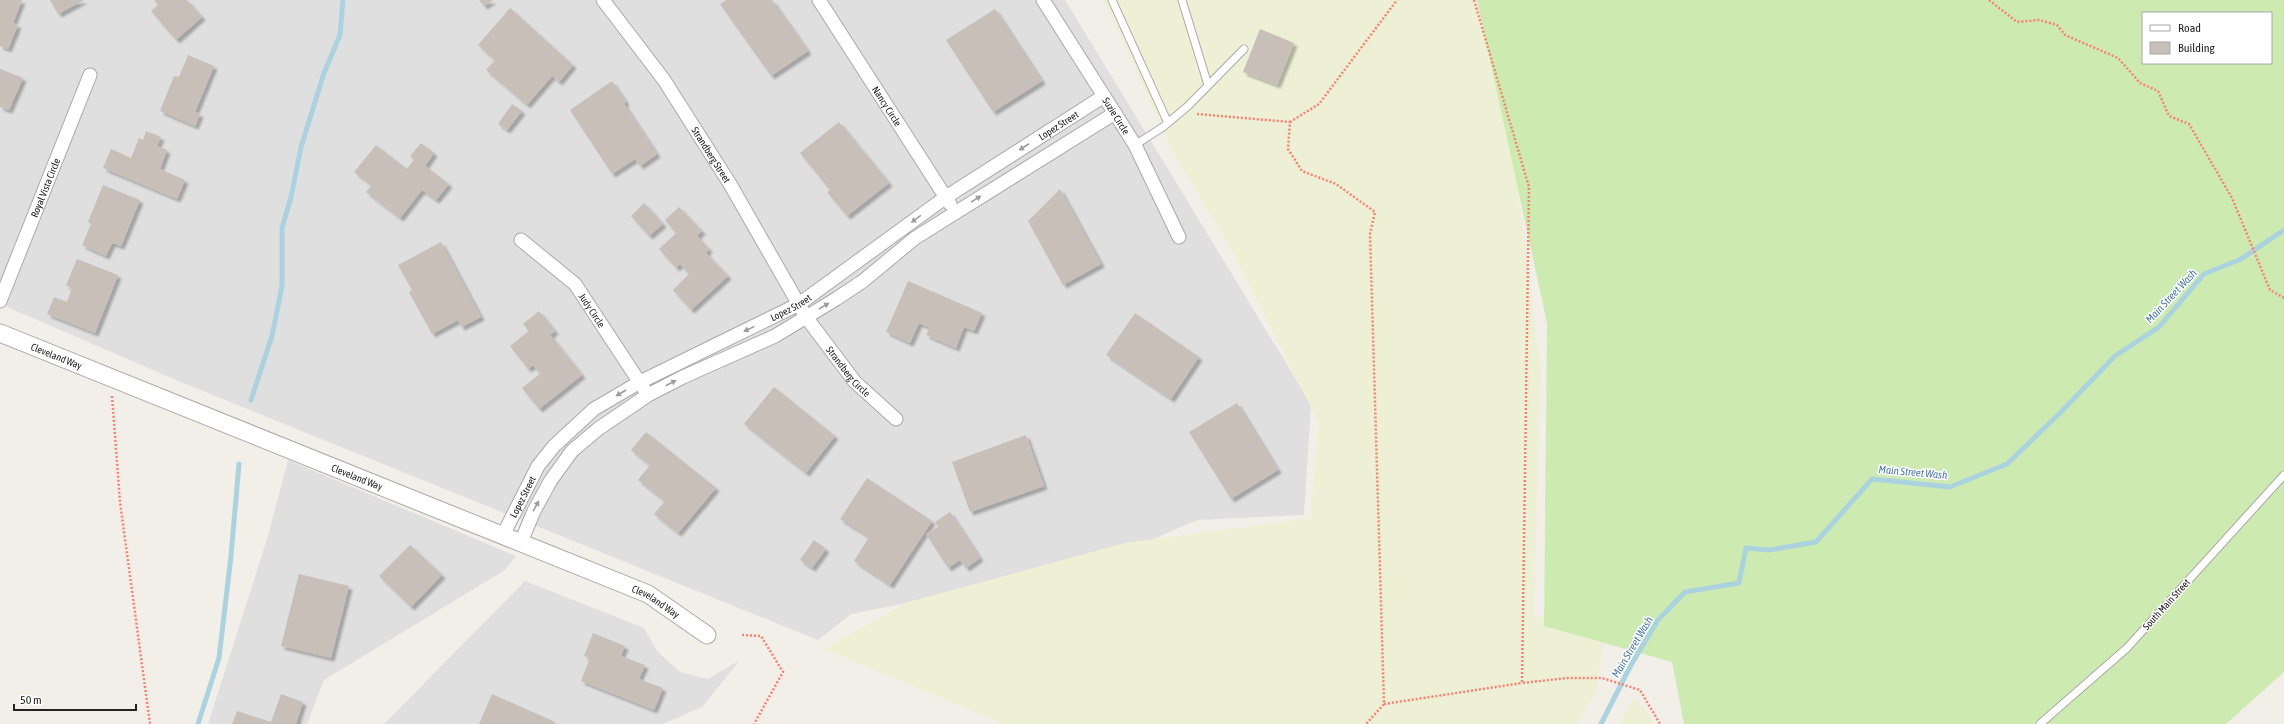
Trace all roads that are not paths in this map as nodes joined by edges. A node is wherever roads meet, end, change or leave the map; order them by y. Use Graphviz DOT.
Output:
graph roads {
  1 [pos="603,0"];
  2 [pos="819,0"];
  3 [pos="1043,0"];
  4 [pos="1112,0"];
  5 [pos="1182,0"];
  6 [pos="1244,49"];
  7 [pos="90,75"];
  8 [pos="1208,85"];
  9 [pos="1104,96"];
  10 [pos="1115,113"];
  11 [pos="1168,123"];
  12 [pos="1135,145"];
  13 [pos="946,197"];
  14 [pos="955,212"];
  15 [pos="1179,237"];
  16 [pos="521,240"];
  17 [pos="0,301"];
  18 [pos="799,304"];
  19 [pos="806,317"];
  20 [pos="0,333"];
  21 [pos="640,382"];
  22 [pos="648,395"];
  23 [pos="896,419"];
  24 [pos="2284,476"];
  25 [pos="503,535"];
  26 [pos="521,542"];
  27 [pos="707,635"];
  28 [pos="2040,724"];
  1 -- 18 [label="street, Strandberg Street"];
  2 -- 13 [label="street, Nancy Circle"];
  3 -- 9 [label="street, Suzie Circle"];
  4 -- 11 [label="lane"];
  5 -- 8 [label="lane"];
  6 -- 8 [label="lane"];
  7 -- 17 [label="street, Royal Vista Circle"];
  8 -- 11 [label="lane"];
  9 -- 10 [label="street, Suzie Circle"];
  9 -- 13 [label="street, Lopez Street, one-way"];
  10 -- 12 [label="street, Suzie Circle"];
  14 -- 10 [label="street, Lopez Street, one-way"];
  11 -- 12 [label="lane"];
  12 -- 15 [label="street, Suzie Circle"];
  13 -- 14 [label="street, Nancy Circle"];
  13 -- 18 [label="street, Lopez Street, one-way"];
  19 -- 14 [label="street, Lopez Street, one-way"];
  16 -- 21 [label="street, Judy Circle"];
  18 -- 19 [label="street, Strandberg Street"];
  18 -- 21 [label="street, Lopez Street, one-way"];
  22 -- 19 [label="street, Lopez Street, one-way"];
  19 -- 23 [label="street, Strandberg Circle"];
  20 -- 25 [label="street, Cleveland Way"];
  21 -- 22 [label="street, Judy Circle"];
  21 -- 25 [label="street, Lopez Street, one-way"];
  26 -- 22 [label="street, Lopez Street, one-way"];
  24 -- 28 [label="lane, South Main Street"];
  25 -- 26 [label="street, Cleveland Way"];
  26 -- 27 [label="street, Cleveland Way"];
}
